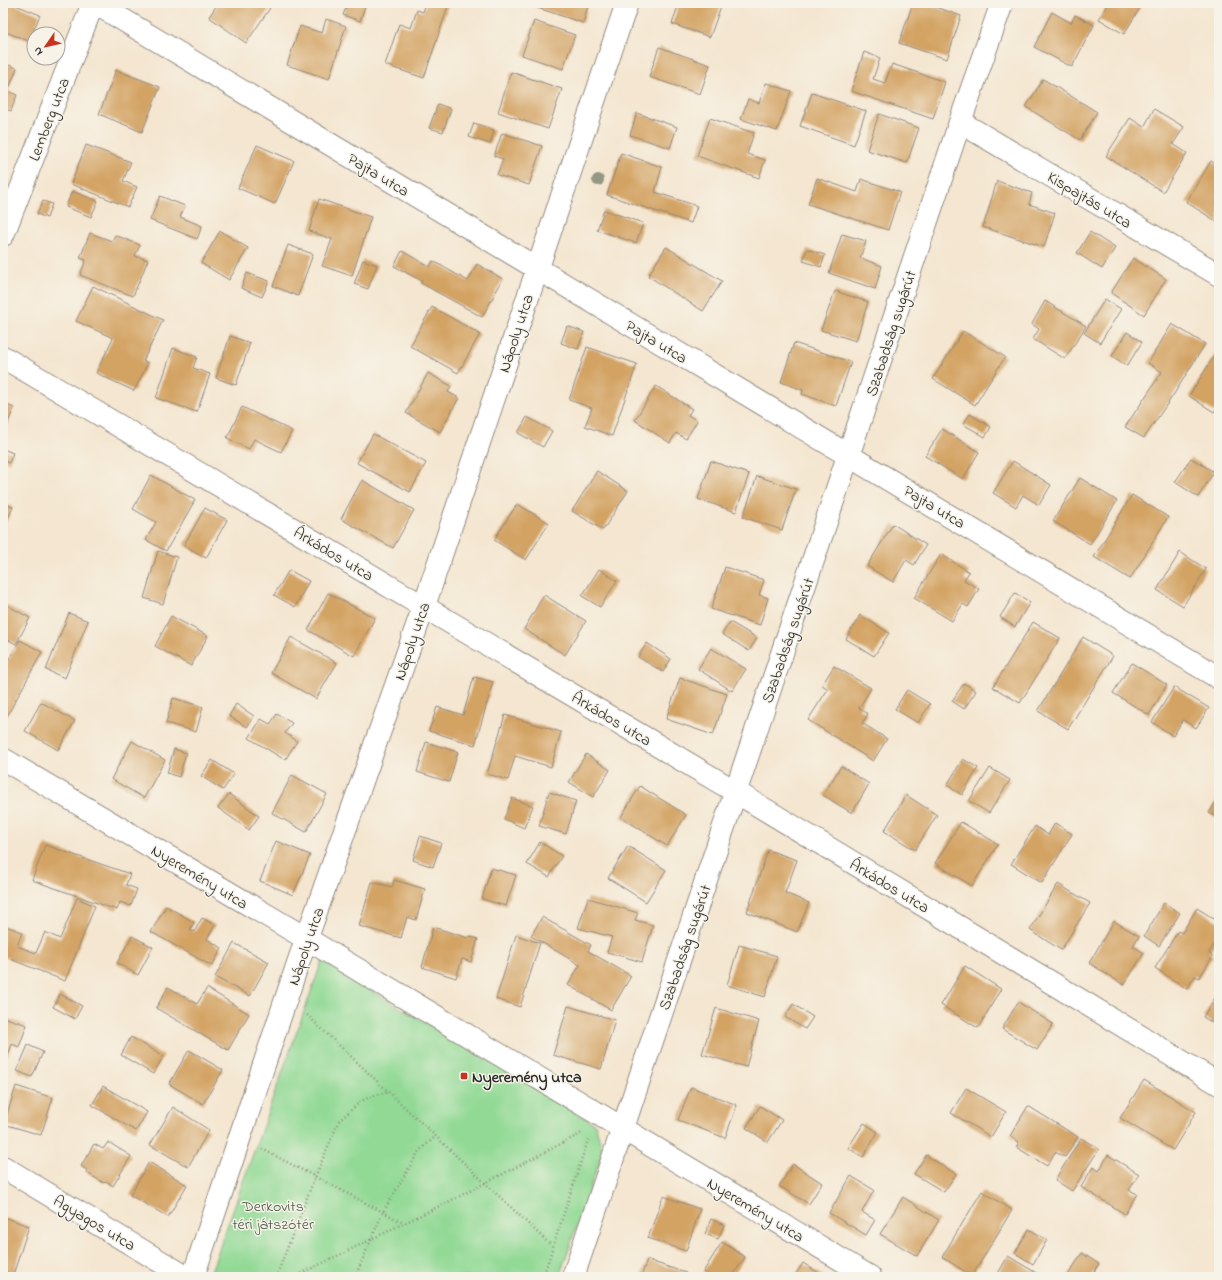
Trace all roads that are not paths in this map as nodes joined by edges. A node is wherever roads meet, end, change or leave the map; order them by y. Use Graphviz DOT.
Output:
graph roads {
  1 [pos="94,3"];
  2 [pos="627,3"];
  3 [pos="1002,3"];
  4 [pos="960,122"];
  5 [pos="3,235"];
  6 [pos="536,269"];
  7 [pos="1219,275"];
  8 [pos="3,357"];
  9 [pos="850,455"];
  10 [pos="424,606"];
  11 [pos="1219,678"];
  12 [pos="3,759"];
  13 [pos="736,792"];
  14 [pos="307,939"];
  15 [pos="1219,1084"];
  16 [pos="623,1129"];
  17 [pos="3,1168"];
  18 [pos="186,1277"];
  19 [pos="193,1277"];
  20 [pos="573,1277"];
  21 [pos="870,1277"];
  1 -- 5 [label="street, Lemberg utca"];
  1 -- 6 [label="street, Pajta utca"];
  2 -- 6 [label="street, Nápoly utca"];
  3 -- 4 [label="street, Szabadság sugárút"];
  4 -- 7 [label="street, Kispajtás utca"];
  4 -- 9 [label="street, Szabadság sugárút"];
  6 -- 9 [label="street, Pajta utca"];
  6 -- 10 [label="street, Nápoly utca"];
  8 -- 10 [label="street, Árkádos utca"];
  9 -- 11 [label="street, Pajta utca"];
  9 -- 13 [label="street, Szabadság sugárút"];
  10 -- 13 [label="street, Árkádos utca"];
  10 -- 14 [label="street, Nápoly utca"];
  12 -- 14 [label="street, Nyeremény utca"];
  13 -- 15 [label="street, Árkádos utca"];
  13 -- 16 [label="street, Szabadság sugárút"];
  14 -- 16 [label="street, Nyeremény utca"];
  14 -- 19 [label="street, Nápoly utca"];
  16 -- 20 [label="street, Szabadság sugárút"];
  16 -- 21 [label="street, Nyeremény utca"];
  17 -- 18 [label="street, Agyagos utca"];
}
